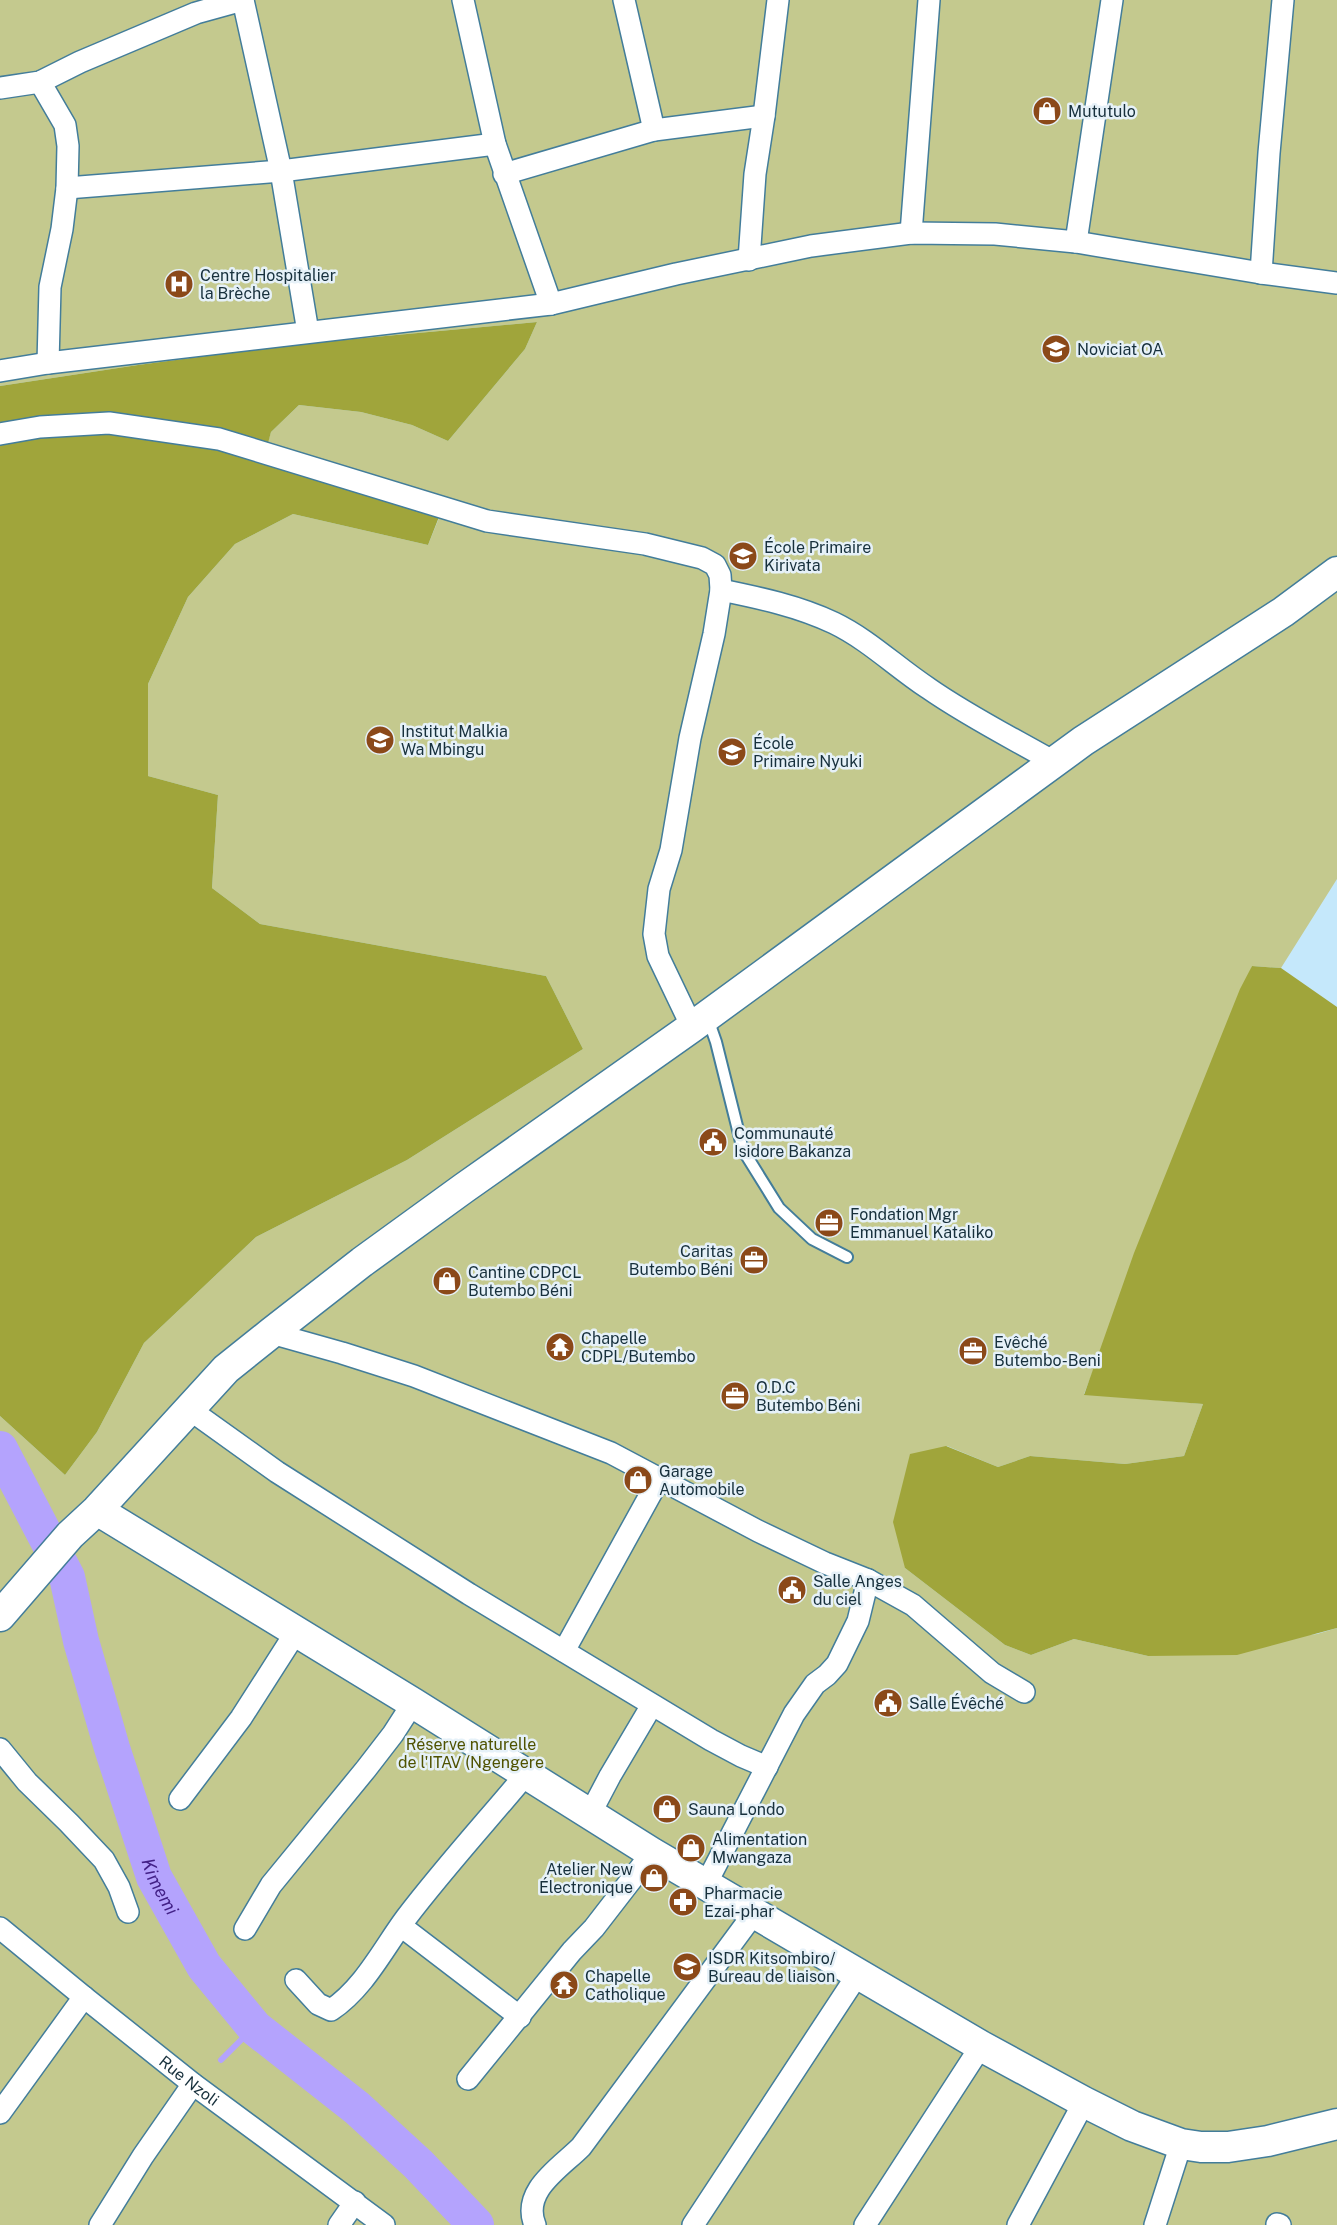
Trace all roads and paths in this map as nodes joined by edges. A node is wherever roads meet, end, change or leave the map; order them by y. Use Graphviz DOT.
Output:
graph roads {
  1 [pos="243,0"];
  2 [pos="463,0"];
  3 [pos="624,0"];
  4 [pos="778,0"];
  5 [pos="929,0"];
  6 [pos="1112,0"];
  7 [pos="1283,0"];
  8 [pos="40,82"];
  9 [pos="0,88"];
  10 [pos="764,116"];
  11 [pos="654,130"];
  12 [pos="495,144"];
  13 [pos="281,171"];
  14 [pos="504,174"];
  15 [pos="67,188"];
  16 [pos="911,233"];
  17 [pos="1076,242"];
  18 [pos="749,260"];
  19 [pos="1261,273"];
  20 [pos="1337,283"];
  21 [pos="551,304"];
  22 [pos="308,332"];
  23 [pos="48,363"];
  24 [pos="0,371"];
  25 [pos="0,434"];
  26 [pos="1337,572"];
  27 [pos="720,590"];
  28 [pos="1054,762"];
  29 [pos="700,1021"];
  30 [pos="847,1257"];
  31 [pos="271,1333"];
  32 [pos="189,1409"];
  33 [pos="659,1479"];
  34 [pos="97,1510"];
  35 [pos="868,1580"];
  36 [pos="0,1616"];
  37 [pos="296,1632"];
  38 [pos="564,1651"];
  39 [pos="1024,1692"];
  40 [pos="413,1702"];
  41 [pos="652,1705"];
  42 [pos="0,1749"];
  43 [pos="767,1767"];
  44 [pos="527,1773"];
  45 [pos="180,1799"];
  46 [pos="590,1814"];
  47 [pos="652,1853"];
  48 [pos="706,1884"];
  49 [pos="128,1912"];
  50 [pos="754,1912"];
  51 [pos="401,1926"];
  52 [pos="0,1928"];
  53 [pos="245,1929"];
  54 [pos="858,1974"];
  55 [pos="296,1980"];
  56 [pos="84,1998"];
  57 [pos="520,2017"];
  58 [pos="981,2046"];
  59 [pos="468,2079"];
  60 [pos="193,2084"];
  61 [pos="1084,2102"];
  62 [pos="0,2113"];
  63 [pos="1337,2124"];
  64 [pos="1181,2144"];
  65 [pos="355,2202"];
  66 [pos="100,2225"];
  67 [pos="339,2225"];
  68 [pos="384,2225"];
  69 [pos="535,2225"];
  70 [pos="693,2225"];
  71 [pos="865,2225"];
  72 [pos="1018,2225"];
  73 [pos="1155,2225"];
  1 -- 8 [label="street"];
  1 -- 13 [label="street"];
  2 -- 12 [label="street"];
  3 -- 11 [label="street"];
  4 -- 10 [label="street"];
  5 -- 16 [label="street"];
  6 -- 17 [label="street"];
  7 -- 19 [label="street"];
  8 -- 9 [label="street"];
  8 -- 15 [label="street"];
  10 -- 11 [label="street"];
  10 -- 18 [label="street"];
  11 -- 14 [label="street"];
  12 -- 13 [label="street"];
  12 -- 14 [label="street"];
  13 -- 15 [label="street"];
  13 -- 22 [label="street"];
  14 -- 21 [label="street"];
  15 -- 23 [label="street"];
  16 -- 17 [label="street"];
  16 -- 18 [label="street"];
  17 -- 19 [label="street"];
  18 -- 21 [label="street"];
  19 -- 20 [label="street"];
  21 -- 22 [label="street"];
  22 -- 23 [label="street"];
  23 -- 24 [label="street"];
  25 -- 27 [label="street"];
  26 -- 28 [label="street"];
  27 -- 28 [label="street"];
  27 -- 29 [label="street"];
  28 -- 29 [label="street"];
  29 -- 30 [label="lane"];
  29 -- 31 [label="street"];
  31 -- 32 [label="street"];
  31 -- 33 [label="street"];
  32 -- 34 [label="street"];
  32 -- 38 [label="street"];
  33 -- 35 [label="street"];
  33 -- 38 [label="street"];
  34 -- 36 [label="street"];
  34 -- 37 [label="street"];
  35 -- 39 [label="street"];
  35 -- 43 [label="street"];
  37 -- 40 [label="street"];
  37 -- 45 [label="street"];
  38 -- 41 [label="street"];
  40 -- 44 [label="street"];
  40 -- 53 [label="street"];
  41 -- 43 [label="street"];
  41 -- 46 [label="street"];
  42 -- 49 [label="street"];
  43 -- 48 [label="street"];
  44 -- 46 [label="street"];
  44 -- 51 [label="street"];
  46 -- 47 [label="street"];
  47 -- 48 [label="street"];
  47 -- 57 [label="street"];
  48 -- 50 [label="street"];
  50 -- 54 [label="street"];
  50 -- 69 [label="street"];
  51 -- 55 [label="street"];
  51 -- 57 [label="street"];
  52 -- 56 [label="street, Rue Nzoli"];
  54 -- 58 [label="street"];
  54 -- 70 [label="street"];
  56 -- 60 [label="street, Rue Nzoli"];
  56 -- 62 [label="street"];
  57 -- 59 [label="street"];
  58 -- 61 [label="street"];
  58 -- 71 [label="street"];
  60 -- 65 [label="street, Rue Nzoli"];
  60 -- 66 [label="street"];
  61 -- 64 [label="street"];
  61 -- 72 [label="street"];
  63 -- 64 [label="street"];
  64 -- 73 [label="street"];
  65 -- 67 [label="street"];
  65 -- 68 [label="street, Rue Nzoli"];
}
